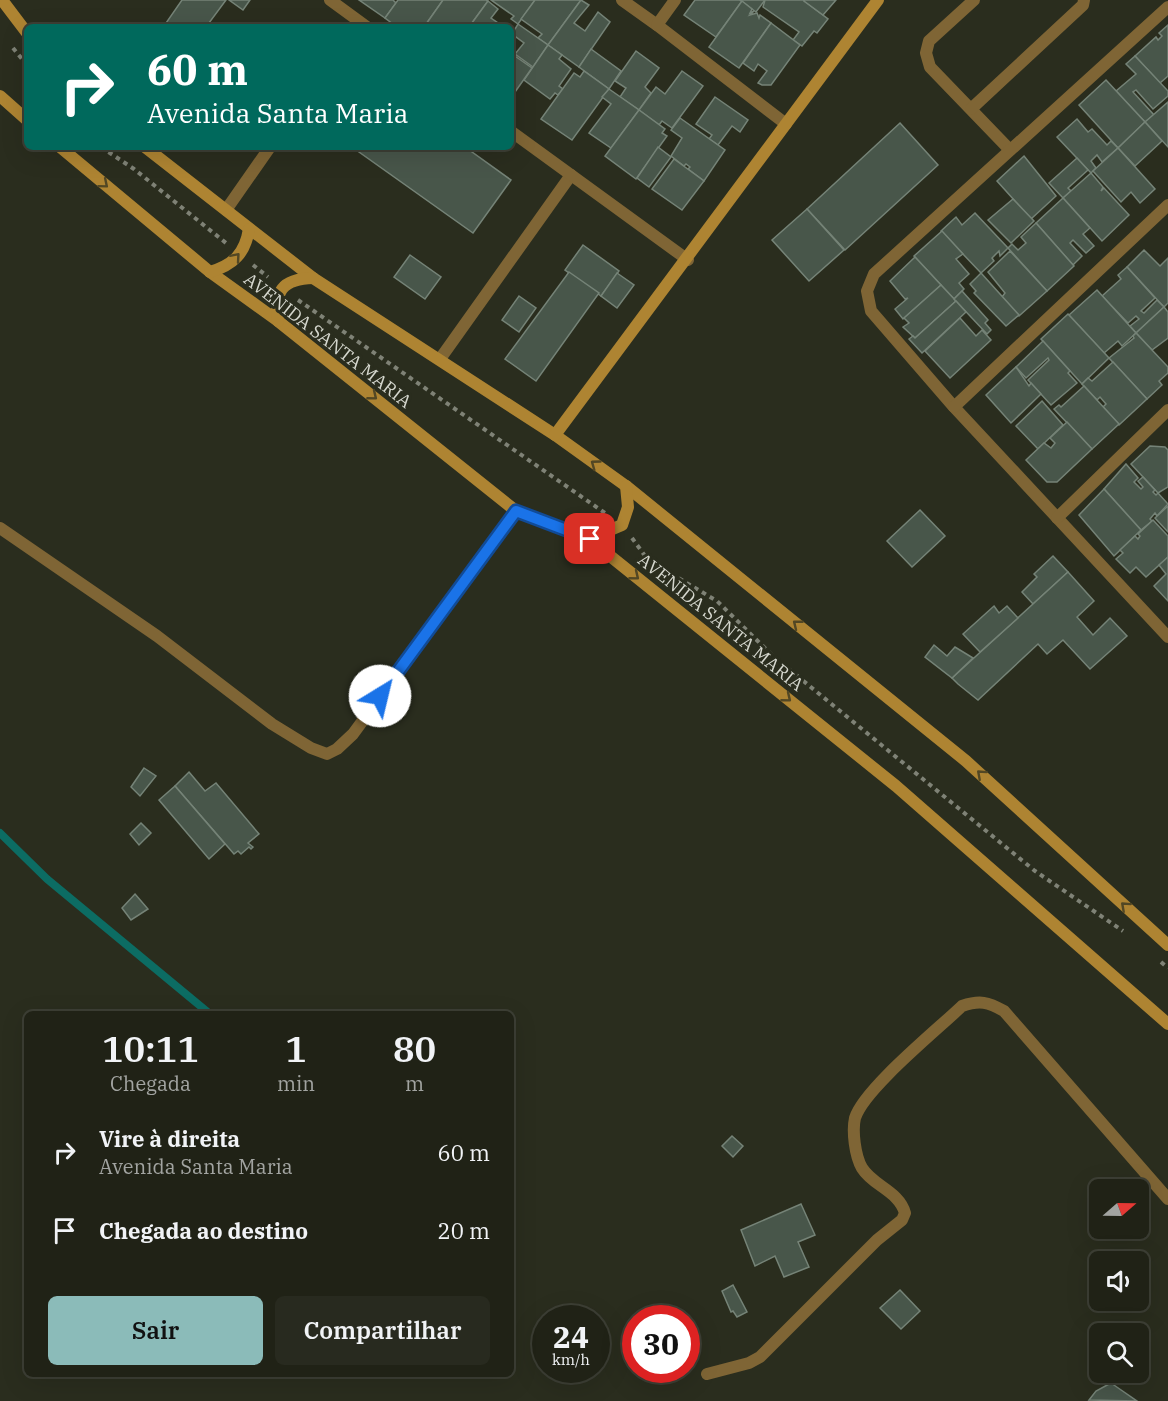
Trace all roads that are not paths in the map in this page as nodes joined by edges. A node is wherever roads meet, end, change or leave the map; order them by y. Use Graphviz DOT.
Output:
graph roads {
  1 [pos="2,0"];
  2 [pos="330,0"];
  3 [pos="622,0"];
  4 [pos="675,0"];
  5 [pos="878,0"];
  6 [pos="974,0"];
  7 [pos="1084,0"];
  8 [pos="1168,7"];
  9 [pos="364,24"];
  10 [pos="657,26"];
  11 [pos="24,29"];
  12 [pos="0,96"];
  13 [pos="971,109"];
  14 [pos="24,117"];
  15 [pos="786,124"];
  16 [pos="514,133"];
  17 [pos="64,150"];
  18 [pos="149,150"];
  19 [pos="268,150"];
  20 [pos="1010,150"];
  21 [pos="571,175"];
  22 [pos="1168,205"];
  23 [pos="226,210"];
  24 [pos="249,230"];
  25 [pos="688,260"];
  26 [pos="210,272"];
  27 [pos="313,278"];
  28 [pos="278,321"];
  29 [pos="440,359"];
  30 [pos="954,407"];
  31 [pos="1168,411"];
  32 [pos="555,435"];
  33 [pos="626,486"];
  34 [pos="516,511"];
  35 [pos="1057,518"];
  36 [pos="0,528"];
  37 [pos="590,539"];
  38 [pos="1168,637"];
  39 [pos="1168,945"];
  40 [pos="1166,1020"];
  41 [pos="1168,1199"];
  42 [pos="707,1374"];
  1 -- 11 [label="main road"];
  2 -- 9 [label="street"];
  3 -- 10 [label="street"];
  4 -- 10 [label="street"];
  5 -- 15 [label="main road"];
  6 -- 13 [label="street"];
  7 -- 13 [label="street"];
  8 -- 20 [label="street"];
  10 -- 15 [label="street"];
  12 -- 14 [label="main road"];
  13 -- 20 [label="street"];
  15 -- 25 [label="main road"];
  16 -- 21 [label="street"];
  17 -- 26 [label="main road, AVENIDA SANTA MARIA, one-way"];
  18 -- 23 [label="main road"];
  19 -- 23 [label="street"];
  20 -- 30 [label="street"];
  21 -- 25 [label="street"];
  21 -- 29 [label="street"];
  22 -- 30 [label="street"];
  23 -- 24 [label="main road"];
  26 -- 24 [label="main road, one-way"];
  24 -- 27 [label="main road"];
  25 -- 32 [label="main road"];
  26 -- 28 [label="main road, AVENIDA SANTA MARIA"];
  27 -- 28 [label="main road"];
  27 -- 29 [label="main road"];
  28 -- 34 [label="main road, AVENIDA SANTA MARIA, one-way"];
  29 -- 32 [label="main road"];
  30 -- 35 [label="street"];
  31 -- 35 [label="street"];
  33 -- 32 [label="main road, one-way"];
  33 -- 37 [label="main road"];
  39 -- 33 [label="main road, one-way"];
  34 -- 36 [label="street"];
  34 -- 37 [label="main road, AVENIDA SANTA MARIA"];
  35 -- 38 [label="street"];
  37 -- 40 [label="main road, AVENIDA SANTA MARIA, one-way"];
  41 -- 42 [label="street"];
}
